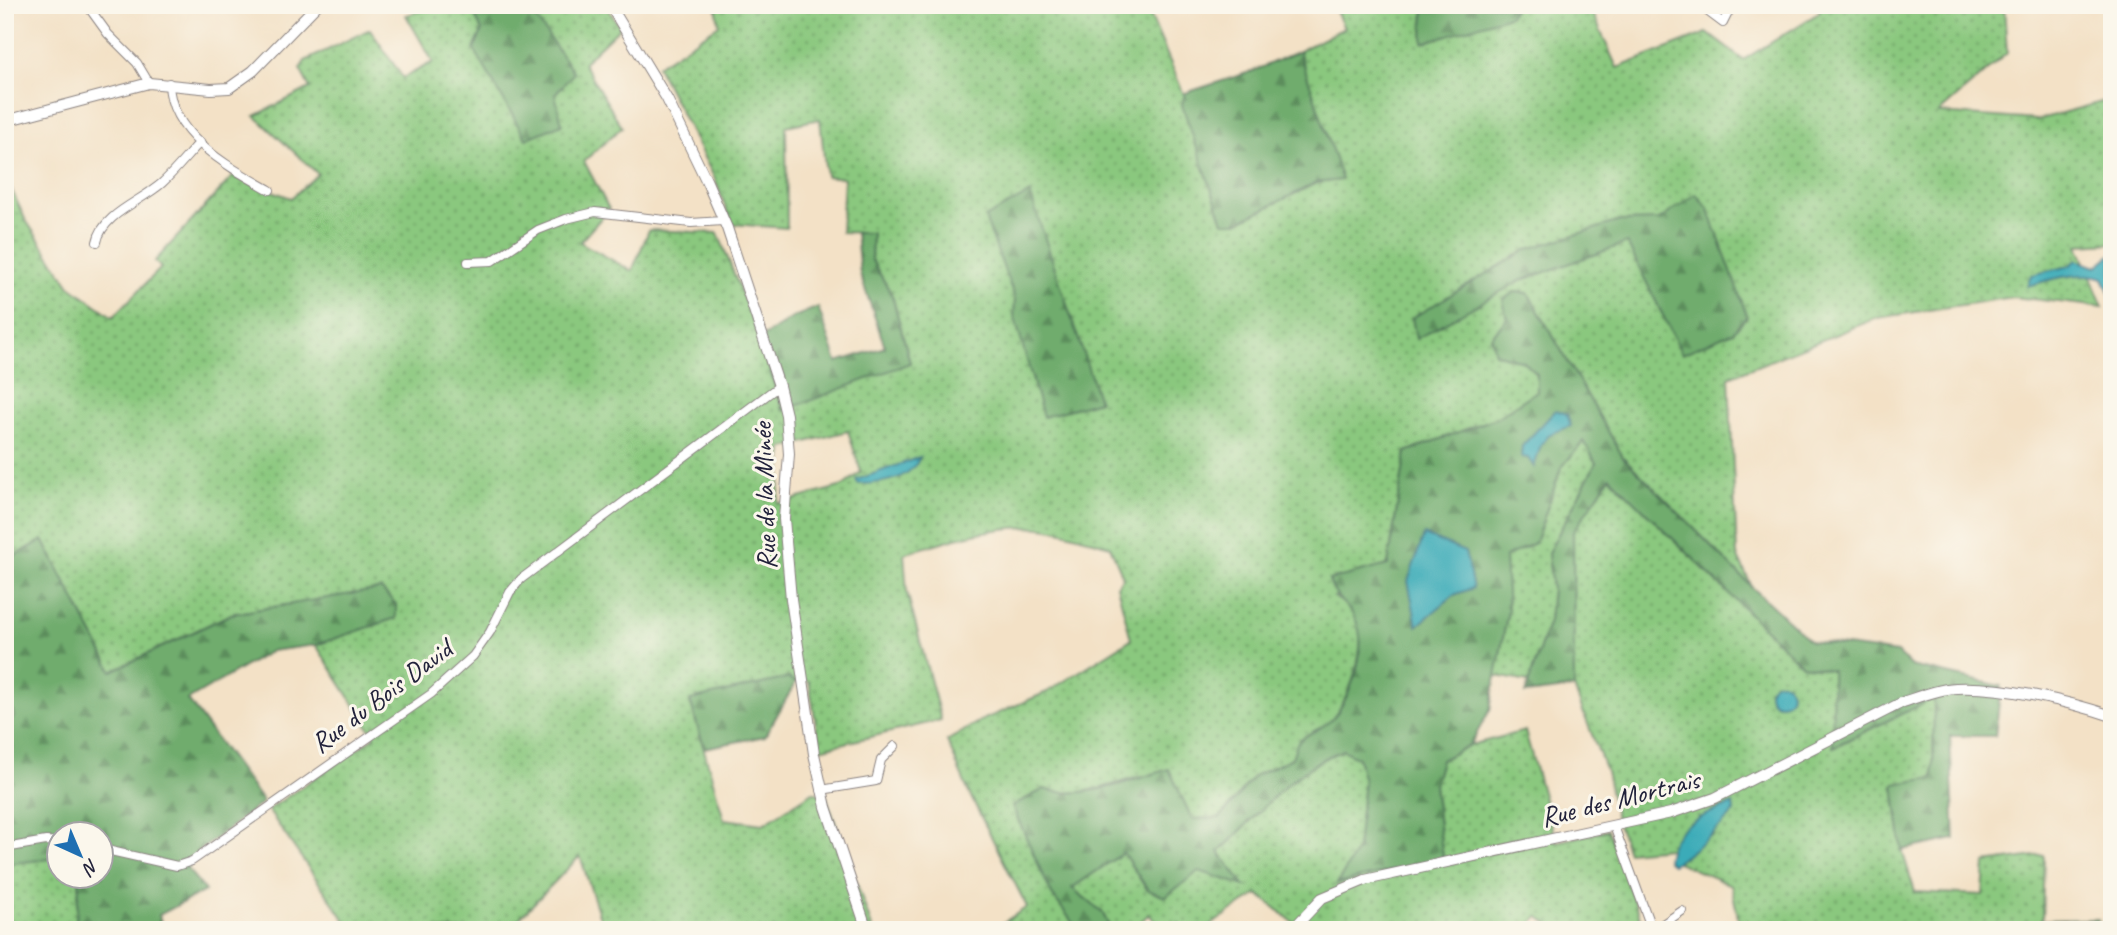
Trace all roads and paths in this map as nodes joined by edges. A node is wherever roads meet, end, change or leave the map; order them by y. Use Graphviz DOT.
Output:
graph roads {
  1 [pos="87,5"];
  2 [pos="317,5"];
  3 [pos="611,5"];
  4 [pos="1699,5"];
  5 [pos="1732,5"];
  6 [pos="149,83"];
  7 [pos="169,83"];
  8 [pos="5,121"];
  9 [pos="200,142"];
  10 [pos="270,190"];
  11 [pos="723,221"];
  12 [pos="97,242"];
  13 [pos="468,262"];
  14 [pos="779,386"];
  15 [pos="2112,716"];
  16 [pos="895,746"];
  17 [pos="821,790"];
  18 [pos="1614,825"];
  19 [pos="46,841"];
  20 [pos="5,849"];
  21 [pos="116,852"];
  22 [pos="1682,911"];
  23 [pos="867,930"];
  24 [pos="1292,930"];
  25 [pos="1653,930"];
  1 -- 6 [label="street"];
  2 -- 7 [label="street"];
  3 -- 11 [label="street, Rue de la Minée"];
  4 -- 5 [label="street"];
  6 -- 7 [label="street"];
  6 -- 8 [label="street"];
  7 -- 9 [label="street"];
  9 -- 10 [label="street"];
  9 -- 12 [label="street"];
  11 -- 13 [label="street"];
  11 -- 14 [label="street, Rue de la Minée"];
  14 -- 17 [label="street, Rue de la Minée"];
  14 -- 21 [label="street, Rue du Bois David"];
  15 -- 18 [label="street, Rue des Mortrais"];
  16 -- 17 [label="street"];
  17 -- 23 [label="street, Rue de la Minée"];
  18 -- 24 [label="street, Rue des Mortrais"];
  18 -- 25 [label="street"];
  19 -- 20 [label="street"];
  22 -- 25 [label="street"];
}
